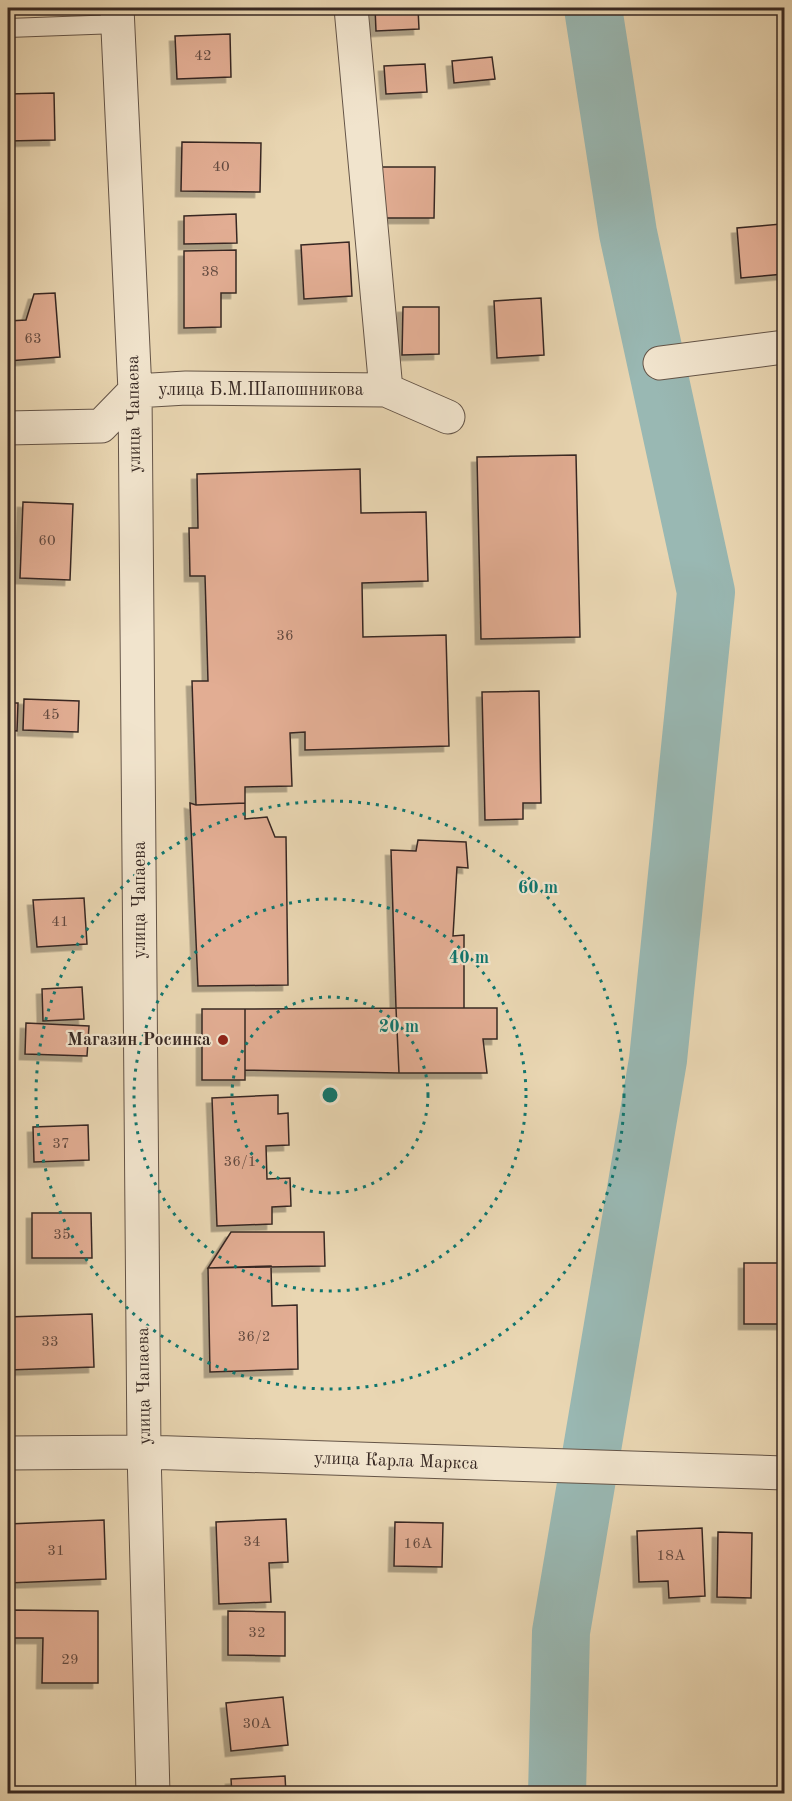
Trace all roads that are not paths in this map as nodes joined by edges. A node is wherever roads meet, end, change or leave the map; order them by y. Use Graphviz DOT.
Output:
graph roads {
  1 [pos="351,8"];
  2 [pos="117,16"];
  3 [pos="8,28"];
  4 [pos="784,347"];
  5 [pos="660,363"];
  6 [pos="386,390"];
  7 [pos="135,391"];
  8 [pos="448,417"];
  9 [pos="8,428"];
  10 [pos="144,1452"];
  11 [pos="8,1453"];
  12 [pos="784,1473"];
  13 [pos="153,1794"];
  1 -- 6 [label="street, улица Б.М.Шапошникова"];
  2 -- 3 [label="lane"];
  2 -- 7 [label="street, улица Чапаева"];
  4 -- 5 [label="street"];
  6 -- 7 [label="street, улица Б.М.Шапошникова"];
  6 -- 8 [label="street, улица Б.М.Шапошникова"];
  7 -- 9 [label="street, улица Б.М.Шапошникова"];
  7 -- 10 [label="street, улица Чапаева"];
  10 -- 11 [label="street, улица Карла Маркса"];
  10 -- 12 [label="street, улица Карла Маркса"];
  10 -- 13 [label="street, улица Чапаева"];
}
